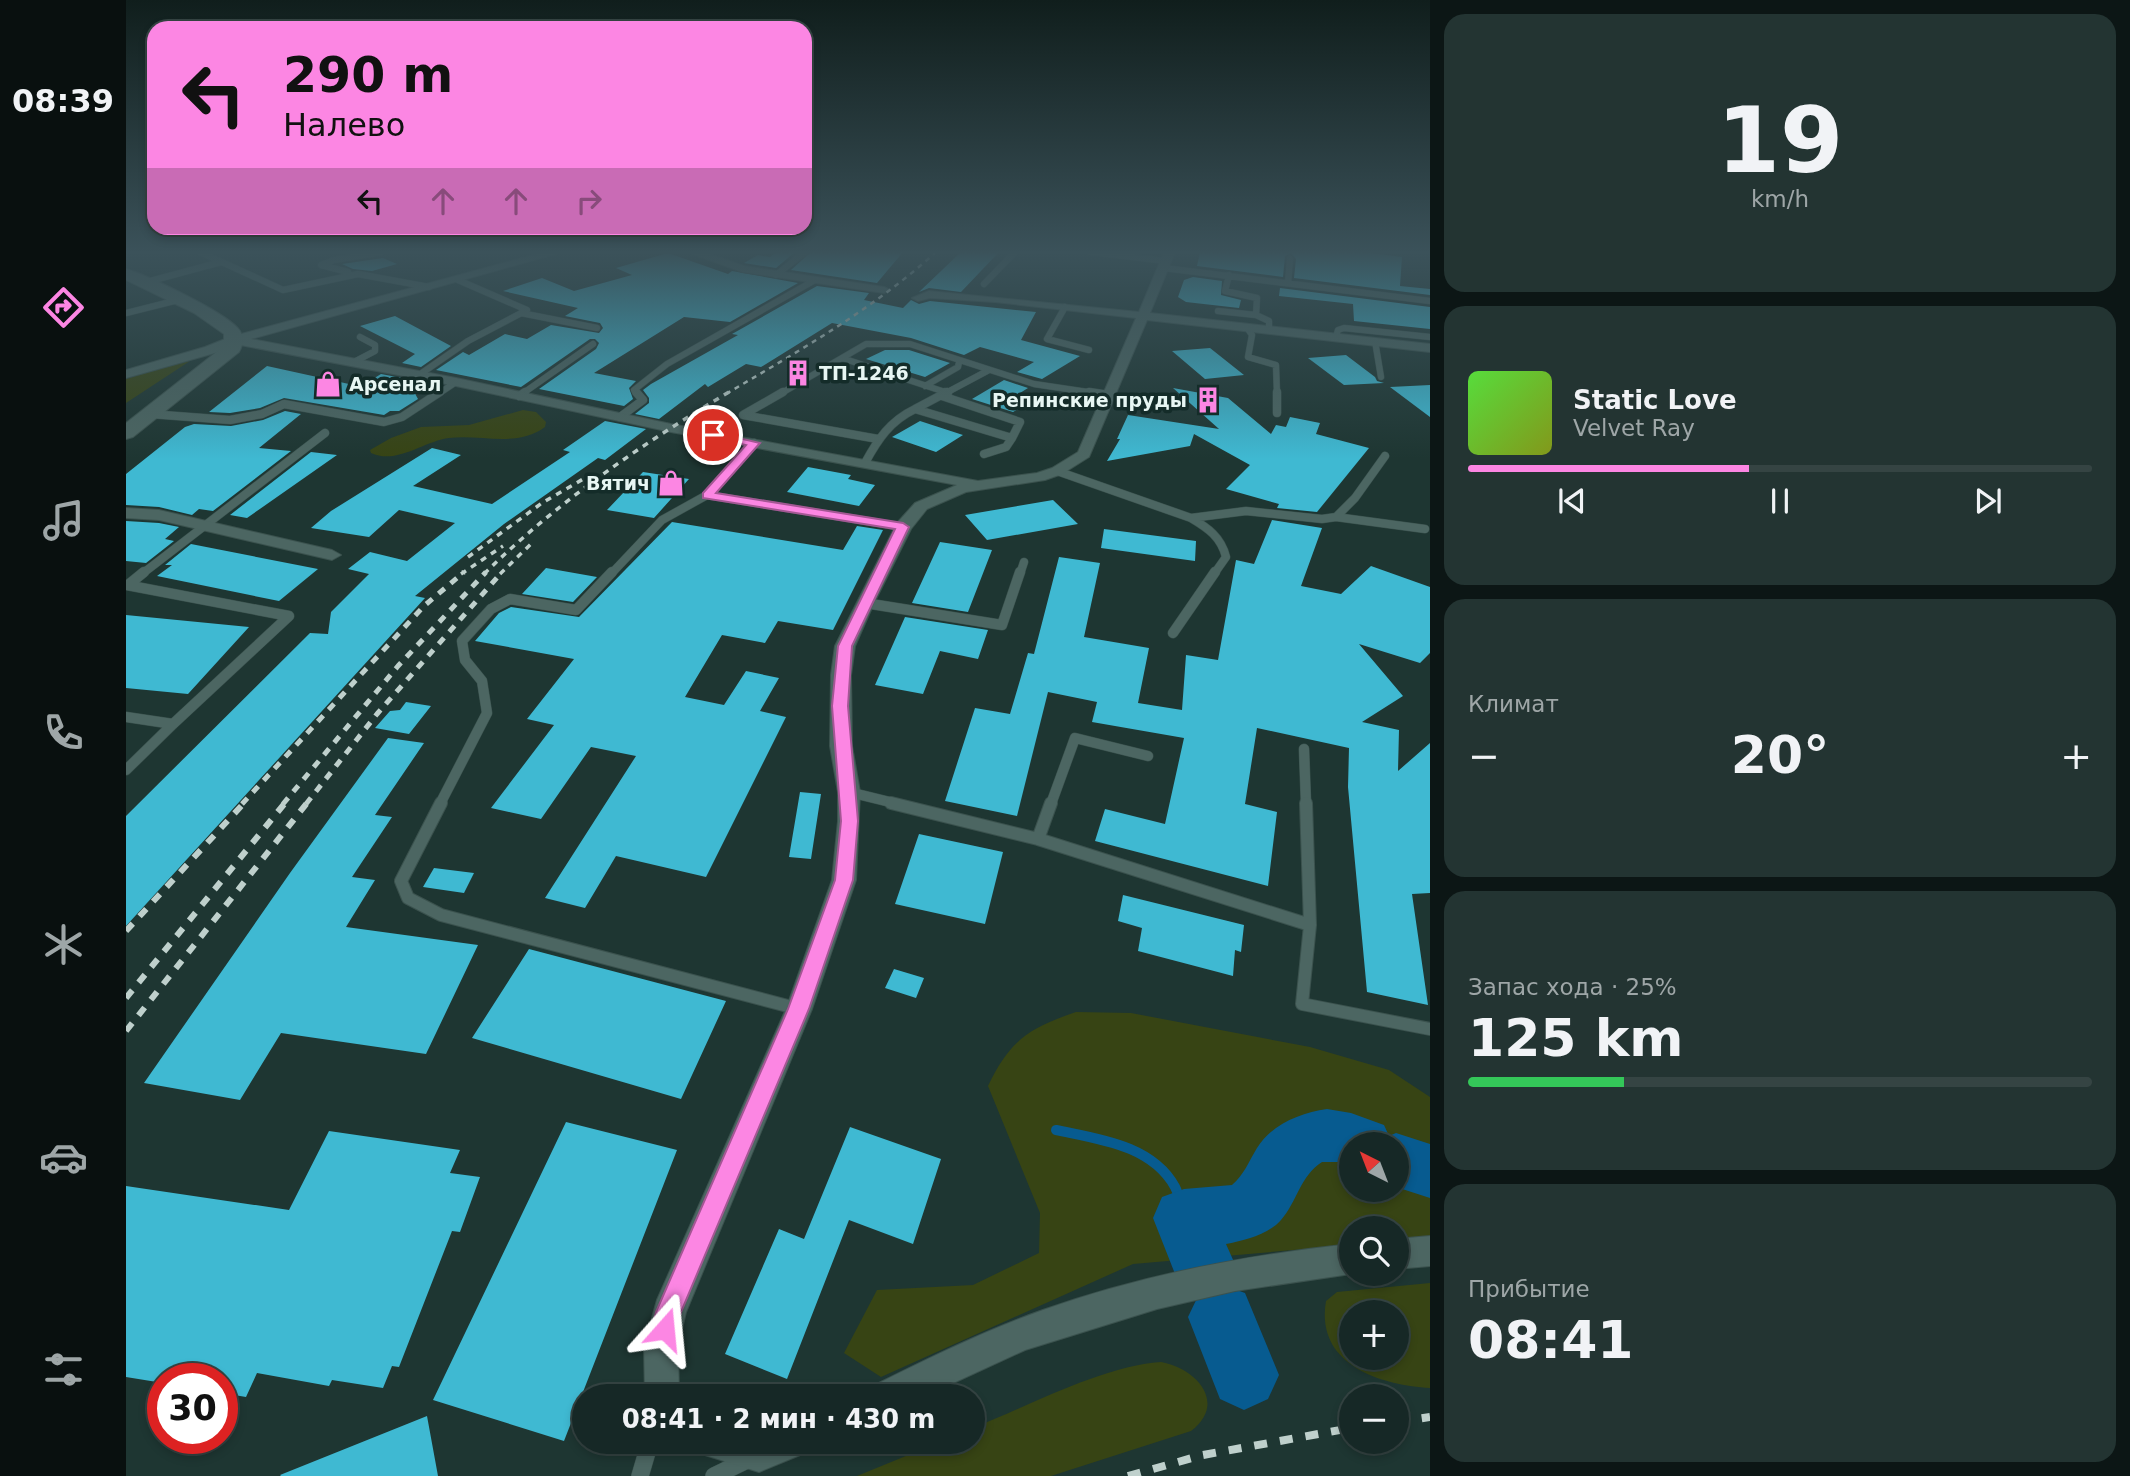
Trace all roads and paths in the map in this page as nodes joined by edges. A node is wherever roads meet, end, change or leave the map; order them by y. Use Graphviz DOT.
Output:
graph roads {
  1 [pos="215,321"];
  2 [pos="307,321"];
  3 [pos="506,321"];
  4 [pos="561,321"];
  5 [pos="743,321"];
  6 [pos="1057,321"];
  7 [pos="1141,321"];
  8 [pos="1177,321"];
  9 [pos="1269,321"];
  10 [pos="597,328"];
  11 [pos="1269,328"];
  12 [pos="1248,329"];
  13 [pos="360,337"];
  14 [pos="1336,337"];
  15 [pos="1430,338"];
  16 [pos="234,341"];
  17 [pos="1375,341"];
  18 [pos="593,344"];
  19 [pos="1430,348"];
  20 [pos="1089,349"];
  21 [pos="842,358"];
  22 [pos="959,362"];
  23 [pos="352,363"];
  24 [pos="989,370"];
  25 [pos="126,374"];
  26 [pos="419,375"];
  27 [pos="1381,377"];
  28 [pos="456,382"];
  29 [pos="925,386"];
  30 [pos="945,395"];
  31 [pos="1109,395"];
  32 [pos="519,396"];
  33 [pos="915,409"];
  34 [pos="1277,413"];
  35 [pos="150,415"];
  36 [pos="620,417"];
  37 [pos="126,433"];
  38 [pos="326,433"];
  39 [pos="1012,438"];
  40 [pos="878,439"];
  41 [pos="754,443"];
  42 [pos="984,454"];
  43 [pos="1385,456"];
  44 [pos="865,463"];
  45 [pos="1057,471"];
  46 [pos="988,486"];
  47 [pos="707,495"];
  48 [pos="126,513"];
  49 [pos="1336,517"];
  50 [pos="1191,518"];
  51 [pos="202,525"];
  52 [pos="903,527"];
  53 [pos="1424,528"];
  54 [pos="332,555"];
  55 [pos="1024,562"];
  56 [pos="127,585"];
  57 [pos="865,603"];
  58 [pos="1172,633"];
  59 [pos="126,717"];
  60 [pos="173,724"];
  61 [pos="1304,749"];
  62 [pos="1148,756"];
  63 [pos="126,770"];
  64 [pos="849,792"];
  65 [pos="1038,839"];
  66 [pos="1310,925"];
  67 [pos="799,1009"];
  68 [pos="1430,1029"];
  69 [pos="1430,1251"];
  70 [pos="1409,1253"];
  71 [pos="1339,1260"];
  72 [pos="660,1384"];
  73 [pos="914,1384"];
  74 [pos="646,1454"];
  75 [pos="760,1454"];
  76 [pos="640,1476"];
  77 [pos="714,1476"];
  1 -- 16 [label="main road"];
  2 -- 16 [label="street"];
  3 -- 26 [label="lane"];
  4 -- 10 [label="lane"];
  5 -- 36 [label="lane"];
  6 -- 20 [label="lane"];
  7 -- 31 [label="street"];
  8 -- 12 [label="street"];
  9 -- 11 [label="lane"];
  11 -- 12 [label="street"];
  11 -- 14 [label="street"];
  12 -- 34 [label="lane"];
  13 -- 23 [label="lane"];
  14 -- 15 [label="lane"];
  14 -- 17 [label="street"];
  16 -- 23 [label="street"];
  16 -- 25 [label="street"];
  16 -- 35 [label="main road"];
  17 -- 19 [label="street"];
  17 -- 27 [label="lane"];
  18 -- 32 [label="lane"];
  21 -- 22 [label="lane"];
  21 -- 29 [label="lane"];
  21 -- 40 [label="lane"];
  22 -- 24 [label="lane"];
  22 -- 29 [label="lane"];
  23 -- 26 [label="street"];
  24 -- 30 [label="lane"];
  24 -- 31 [label="lane"];
  26 -- 28 [label="street"];
  28 -- 32 [label="street"];
  28 -- 35 [label="lane"];
  29 -- 30 [label="lane"];
  30 -- 33 [label="lane"];
  30 -- 39 [label="lane"];
  31 -- 45 [label="street"];
  32 -- 36 [label="street"];
  33 -- 39 [label="lane"];
  33 -- 40 [label="lane"];
  35 -- 37 [label="main road"];
  36 -- 41 [label="street"];
  38 -- 51 [label="lane"];
  39 -- 42 [label="lane"];
  40 -- 44 [label="lane"];
  41 -- 44 [label="street"];
  41 -- 47 [label="lane"];
  43 -- 49 [label="lane"];
  44 -- 46 [label="street"];
  45 -- 46 [label="street"];
  45 -- 50 [label="lane"];
  46 -- 52 [label="street"];
  47 -- 52 [label="lane"];
  47 -- 67 [label="lane"];
  48 -- 51 [label="street"];
  49 -- 50 [label="lane"];
  49 -- 53 [label="lane"];
  50 -- 58 [label="lane"];
  51 -- 54 [label="street"];
  51 -- 56 [label="lane"];
  52 -- 57 [label="street"];
  55 -- 57 [label="lane"];
  56 -- 60 [label="lane"];
  57 -- 64 [label="street"];
  59 -- 60 [label="lane"];
  60 -- 63 [label="lane"];
  61 -- 66 [label="lane"];
  62 -- 65 [label="lane"];
  64 -- 65 [label="lane"];
  64 -- 67 [label="street"];
  65 -- 66 [label="lane"];
  66 -- 68 [label="lane"];
  67 -- 72 [label="street"];
  69 -- 70 [label="street"];
  71 -- 73 [label="street"];
  74 -- 76 [label="lane"];
  75 -- 77 [label="lane"];
}
